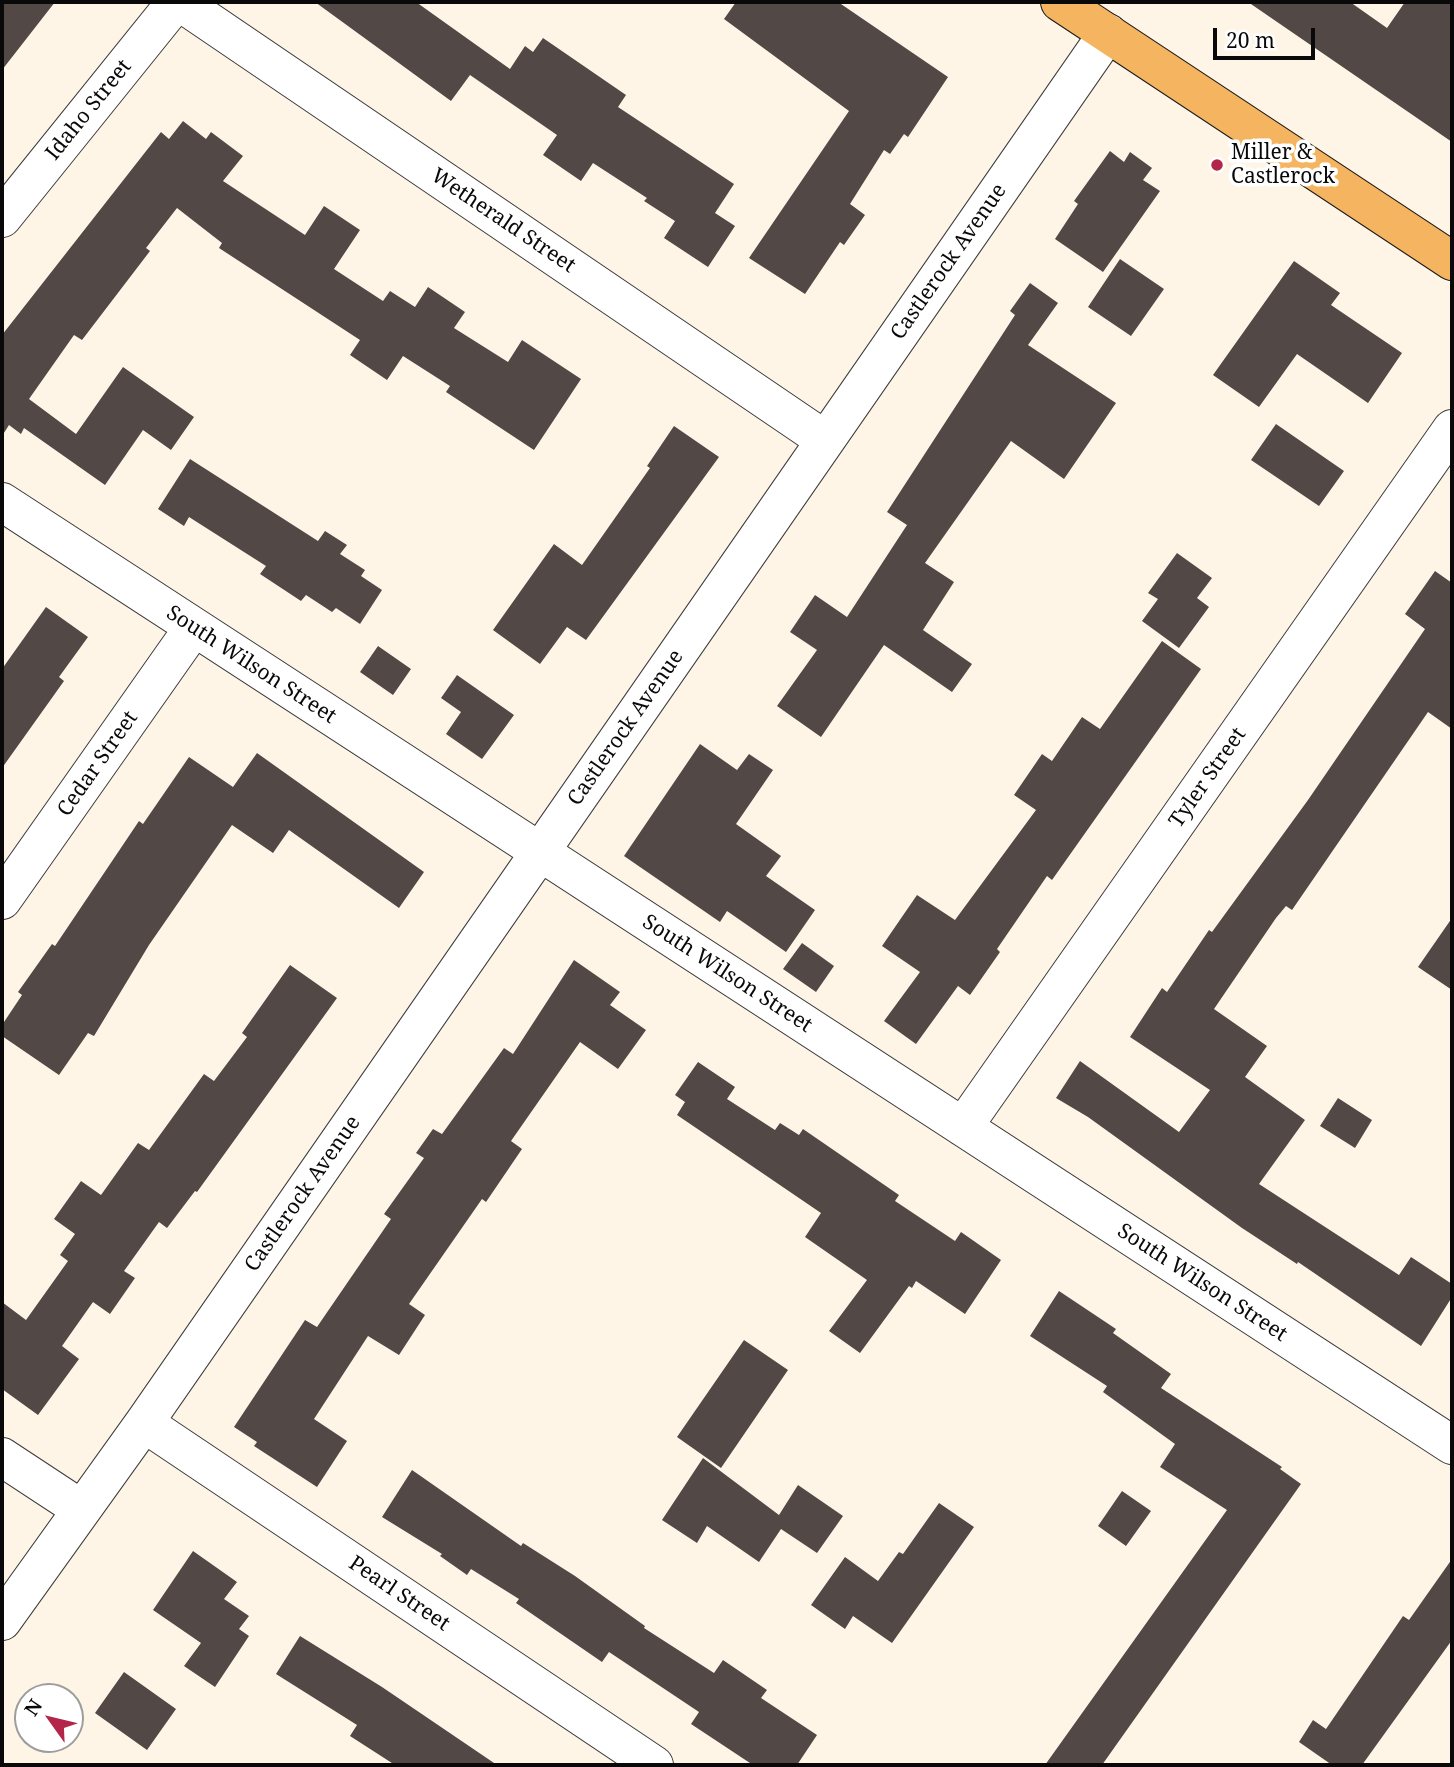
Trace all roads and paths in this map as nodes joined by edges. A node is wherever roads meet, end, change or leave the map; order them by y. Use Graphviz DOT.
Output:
graph roads {
  1 [pos="178,2"];
  2 [pos="1060,2"];
  3 [pos="1108,33"];
  4 [pos="2,218"];
  5 [pos="1452,261"];
  6 [pos="1452,429"];
  7 [pos="825,440"];
  8 [pos="2,502"];
  9 [pos="194,627"];
  10 [pos="540,852"];
  11 [pos="2,900"];
  12 [pos="963,1127"];
  13 [pos="144,1423"];
  14 [pos="1452,1445"];
  15 [pos="2,1457"];
  16 [pos="81,1509"];
  17 [pos="2,1621"];
  18 [pos="654,1765"];
  1 -- 4 [label="street, Idaho Street"];
  1 -- 7 [label="street, Wetherald Street"];
  2 -- 3 [label="main road"];
  3 -- 5 [label="main road"];
  3 -- 7 [label="street, Castlerock Avenue"];
  6 -- 12 [label="street, Tyler Street"];
  7 -- 10 [label="street, Castlerock Avenue"];
  8 -- 9 [label="street, South Wilson Street"];
  9 -- 10 [label="street, South Wilson Street"];
  9 -- 11 [label="street, Cedar Street"];
  10 -- 12 [label="street, South Wilson Street"];
  10 -- 13 [label="street, Castlerock Avenue"];
  12 -- 14 [label="street, South Wilson Street"];
  13 -- 16 [label="street, Castlerock Avenue"];
  13 -- 18 [label="street, Pearl Street"];
  15 -- 16 [label="street"];
  16 -- 17 [label="street"];
}
